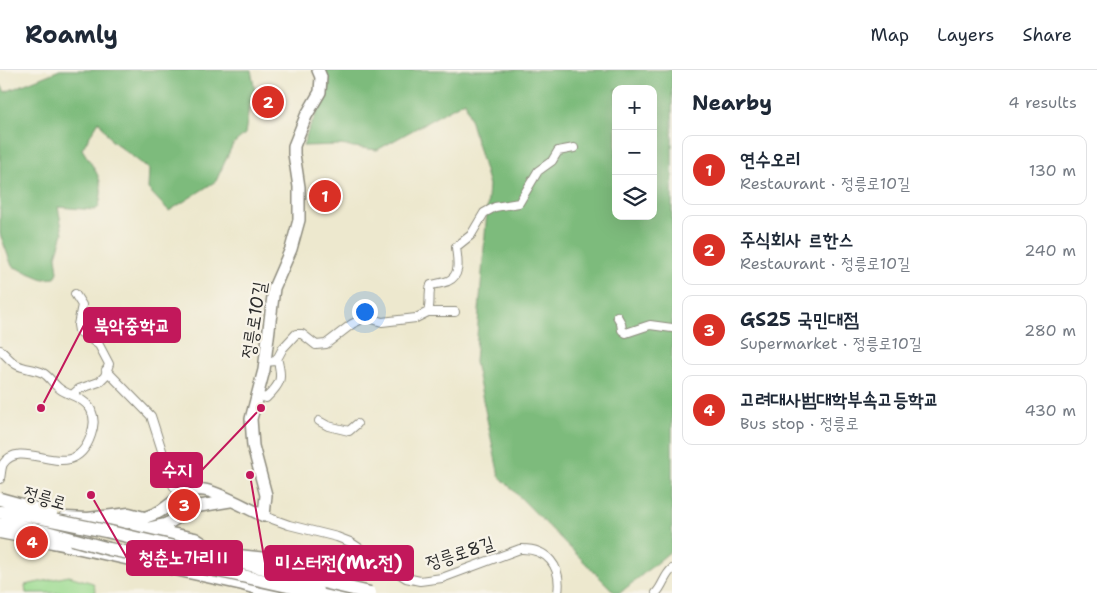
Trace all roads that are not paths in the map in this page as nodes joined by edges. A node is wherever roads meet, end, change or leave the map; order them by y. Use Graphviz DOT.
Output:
graph roads {
  1 [pos="318,70"];
  2 [pos="574,148"];
  3 [pos="75,294"];
  4 [pos="428,312"];
  5 [pos="455,312"];
  6 [pos="617,316"];
  7 [pos="672,328"];
  8 [pos="0,350"];
  9 [pos="277,358"];
  10 [pos="265,362"];
  11 [pos="106,370"];
  12 [pos="72,395"];
  13 [pos="256,395"];
  14 [pos="319,421"];
  15 [pos="357,424"];
  16 [pos="0,479"];
  17 [pos="180,496"];
  18 [pos="215,498"];
  19 [pos="0,499"];
  20 [pos="0,505"];
  21 [pos="0,512"];
  22 [pos="48,516"];
  23 [pos="264,516"];
  24 [pos="0,522"];
  25 [pos="138,523"];
  26 [pos="86,529"];
  27 [pos="169,529"];
  28 [pos="0,530"];
  29 [pos="104,532"];
  30 [pos="75,546"];
  31 [pos="109,550"];
  32 [pos="200,554"];
  33 [pos="239,568"];
  34 [pos="672,569"];
  35 [pos="664,581"];
  36 [pos="672,585"];
  37 [pos="271,587"];
  38 [pos="299,593"];
  39 [pos="318,593"];
  40 [pos="342,593"];
  41 [pos="362,593"];
  42 [pos="370,593"];
  43 [pos="558,593"];
  44 [pos="656,593"];
  1 -- 10 [label="main road, 정릉로10길"];
  2 -- 4 [label="street"];
  3 -- 11 [label="street"];
  4 -- 5 [label="street"];
  4 -- 9 [label="street"];
  6 -- 7 [label="street"];
  8 -- 12 [label="street"];
  9 -- 10 [label="street"];
  9 -- 13 [label="street"];
  10 -- 13 [label="main road, 정릉로10길"];
  11 -- 12 [label="street"];
  11 -- 17 [label="street"];
  12 -- 16 [label="street"];
  13 -- 23 [label="main road, 정릉로10길"];
  14 -- 15 [label="street"];
  17 -- 18 [label="main road"];
  17 -- 25 [label="main road"];
  18 -- 23 [label="main road"];
  18 -- 27 [label="main road"];
  19 -- 29 [label="main road, bridge"];
  20 -- 22 [label="main road, 정릉로"];
  21 -- 29 [label="main road, bridge"];
  22 -- 25 [label="main road"];
  22 -- 26 [label="main road, 정릉로"];
  23 -- 43 [label="street, 정릉로8길"];
  24 -- 31 [label="main road, bridge"];
  25 -- 26 [label="main road"];
  25 -- 27 [label="main road"];
  25 -- 29 [label="main road"];
  25 -- 33 [label="main road"];
  26 -- 29 [label="main road, 정릉로"];
  26 -- 30 [label="main road"];
  27 -- 33 [label="main road"];
  28 -- 30 [label="main road"];
  28 -- 31 [label="main road, bridge"];
  29 -- 30 [label="main road"];
  29 -- 32 [label="main road, bridge"];
  29 -- 33 [label="main road, 정릉로"];
  30 -- 37 [label="main road"];
  31 -- 37 [label="main road, bridge"];
  32 -- 41 [label="main road, bridge"];
  32 -- 42 [label="main road, bridge"];
  33 -- 40 [label="main road, 정릉로"];
  34 -- 35 [label="street"];
  35 -- 36 [label="street"];
  35 -- 44 [label="street"];
  37 -- 38 [label="main road, bridge"];
  37 -- 39 [label="main road, bridge"];
}
